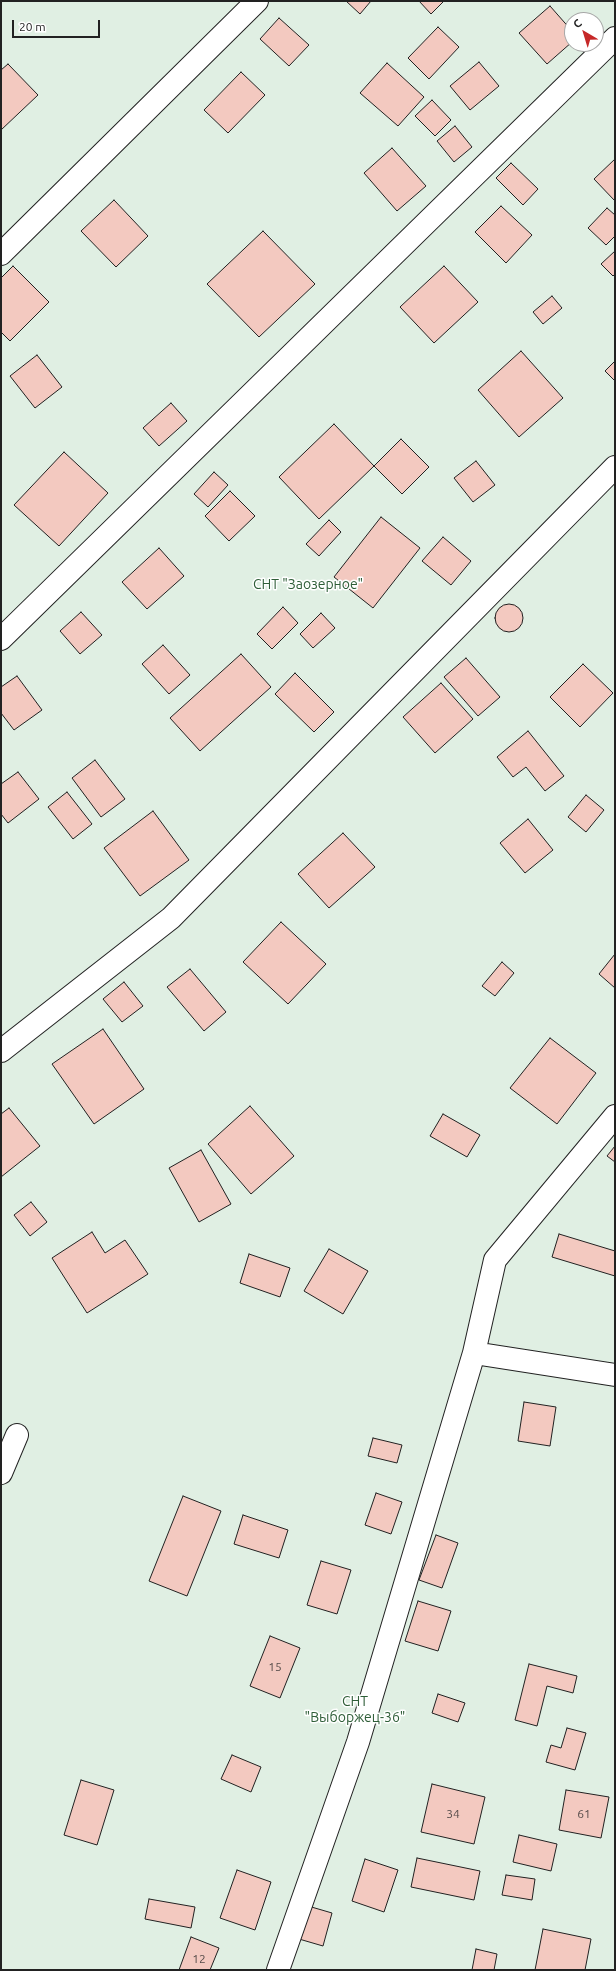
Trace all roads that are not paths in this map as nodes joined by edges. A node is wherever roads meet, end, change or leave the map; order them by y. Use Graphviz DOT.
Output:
graph roads {
  1 [pos="257,1"];
  2 [pos="615,38"];
  3 [pos="1,254"];
  4 [pos="615,467"];
  5 [pos="1,639"];
  6 [pos="1,1051"];
  7 [pos="615,1116"];
  8 [pos="474,1353"];
  9 [pos="615,1375"];
  10 [pos="9,1436"];
  11 [pos="1,1473"];
  12 [pos="278,1970"];
  1 -- 3 [label="street"];
  2 -- 5 [label="street"];
  4 -- 6 [label="street"];
  7 -- 8 [label="street"];
  8 -- 9 [label="street"];
  8 -- 12 [label="street"];
  10 -- 11 [label="street"];
}
